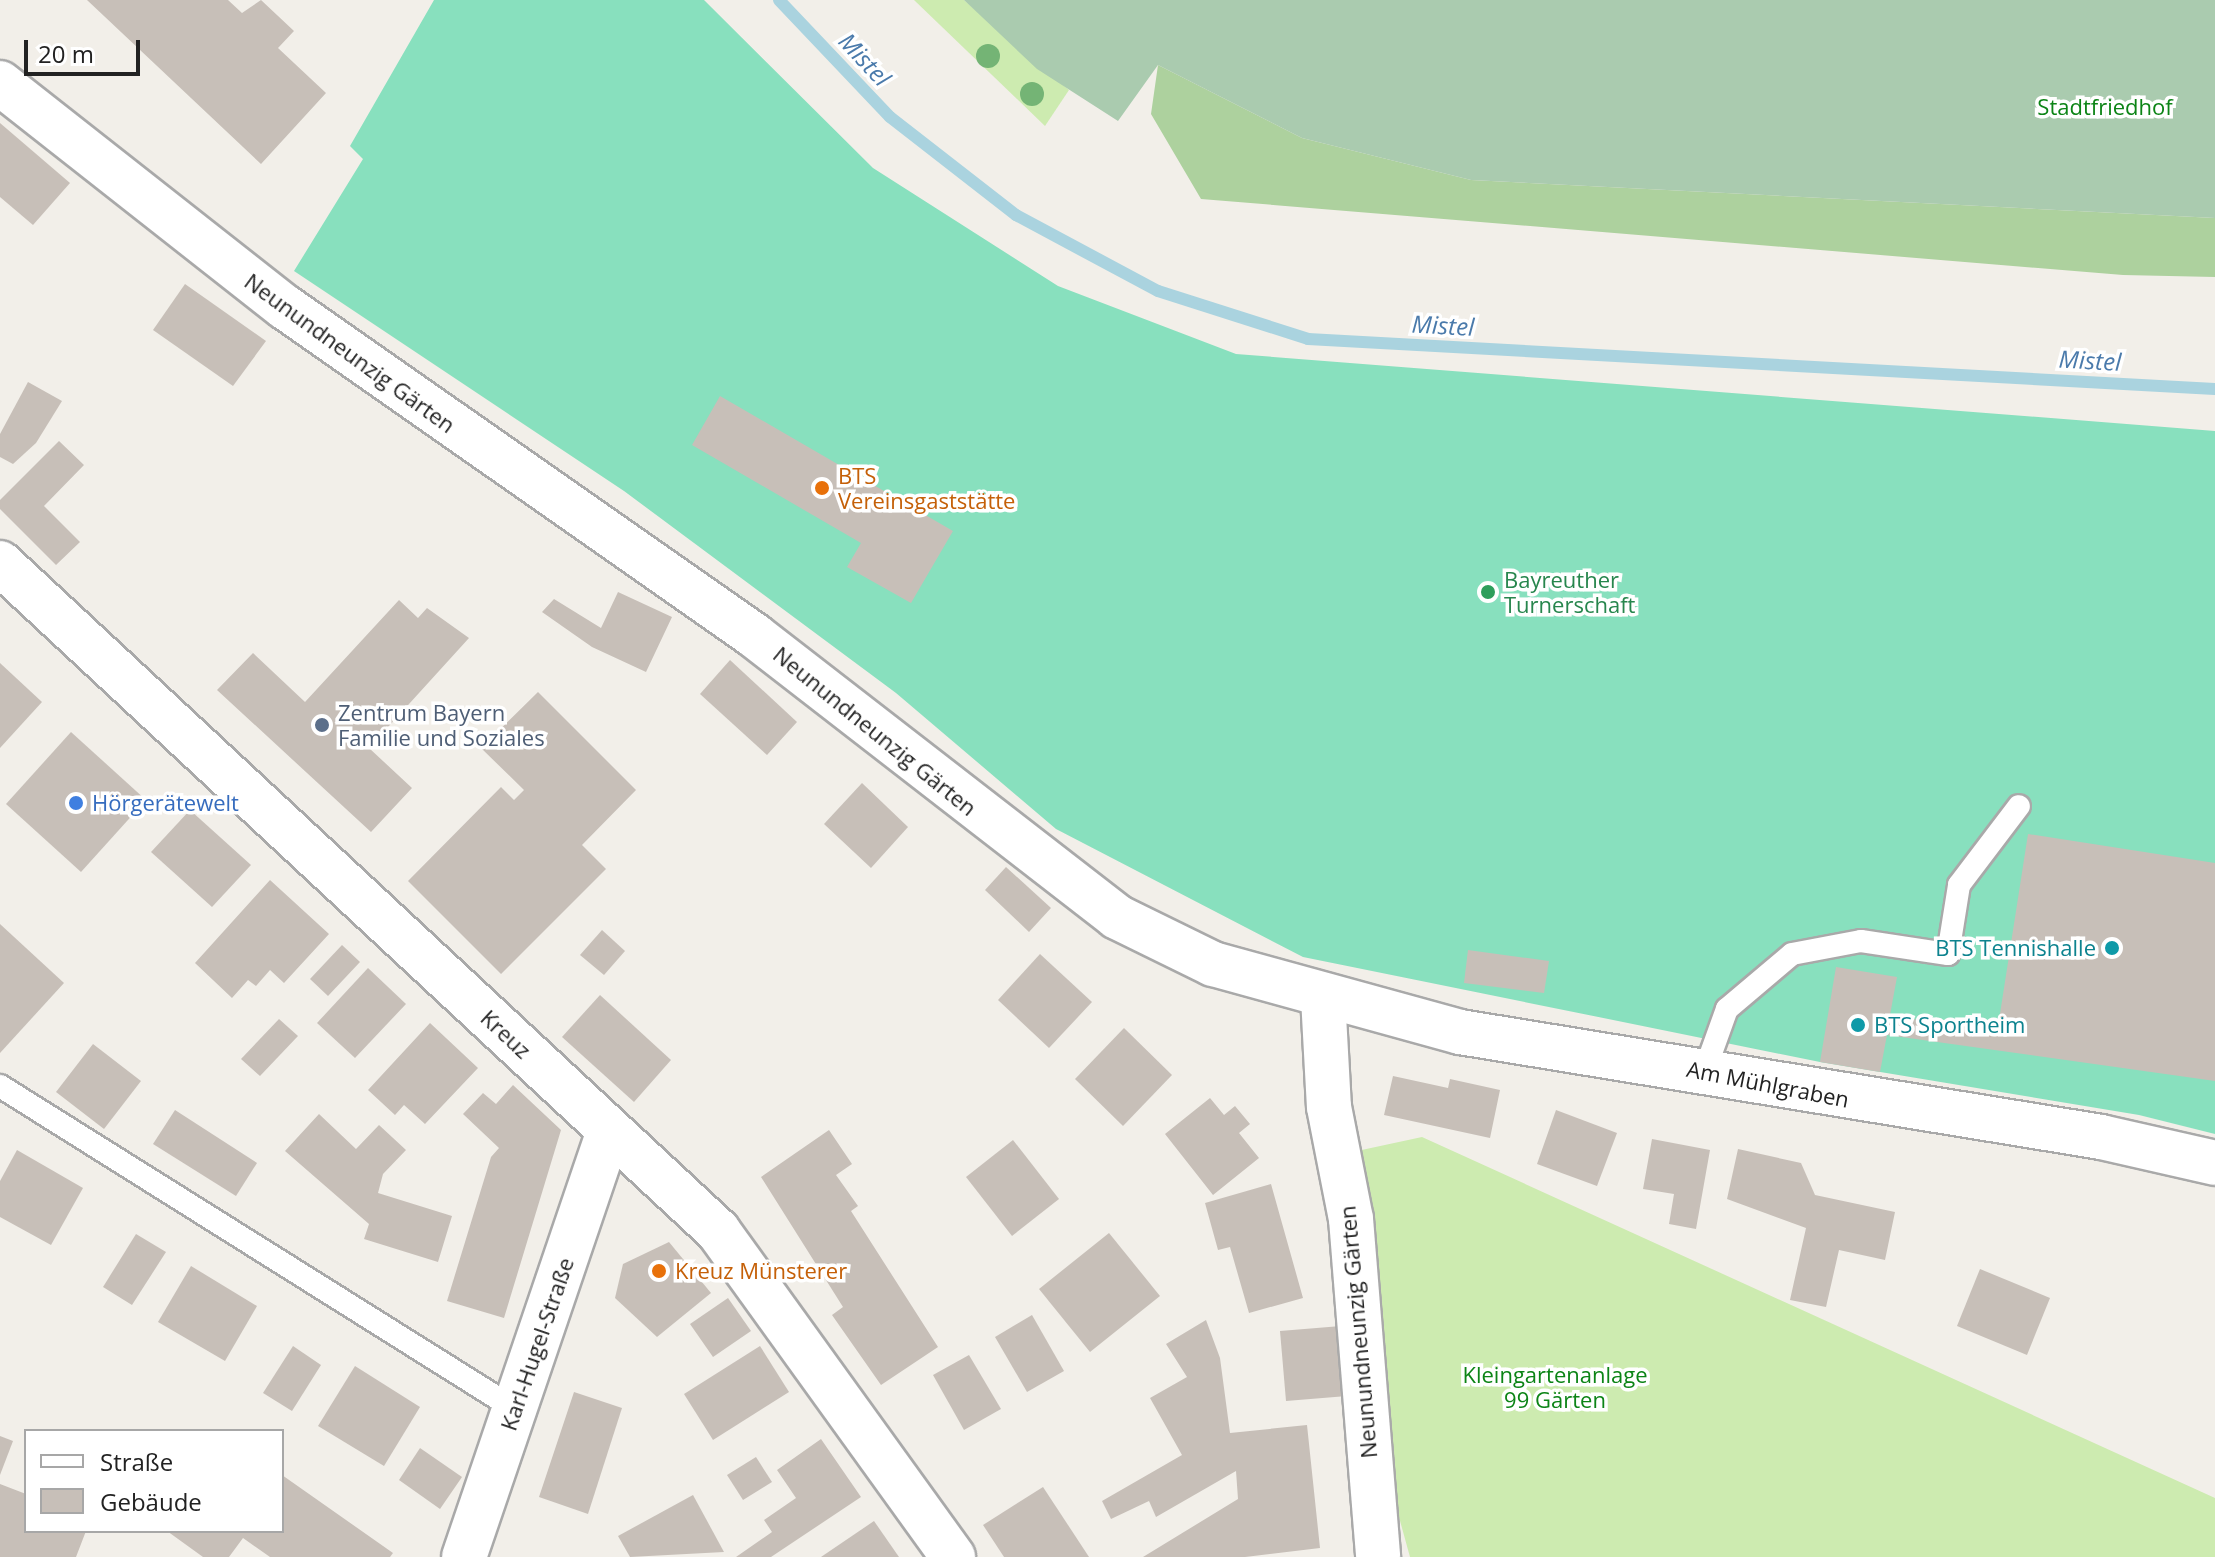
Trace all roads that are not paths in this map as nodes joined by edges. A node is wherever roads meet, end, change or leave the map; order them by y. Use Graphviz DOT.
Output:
graph roads {
  1 [pos="0,83"];
  2 [pos="0,563"];
  3 [pos="2019,806"];
  4 [pos="1323,997"];
  5 [pos="1705,1070"];
  6 [pos="0,1086"];
  7 [pos="609,1131"];
  8 [pos="2215,1163"];
  9 [pos="515,1409"];
  10 [pos="464,1557"];
  11 [pos="953,1557"];
  12 [pos="1378,1557"];
  1 -- 4 [label="street, Neunundneunzig Gärten"];
  2 -- 7 [label="street, Kreuz"];
  3 -- 5 [label="lane"];
  4 -- 5 [label="street, Am Mühlgraben"];
  4 -- 12 [label="street, Neunundneunzig Gärten"];
  5 -- 8 [label="street, Am Mühlgraben"];
  6 -- 9 [label="lane"];
  7 -- 9 [label="street, Karl-Hugel-Straße"];
  7 -- 11 [label="street, Kreuz"];
  9 -- 10 [label="street, Karl-Hugel-Straße"];
}
